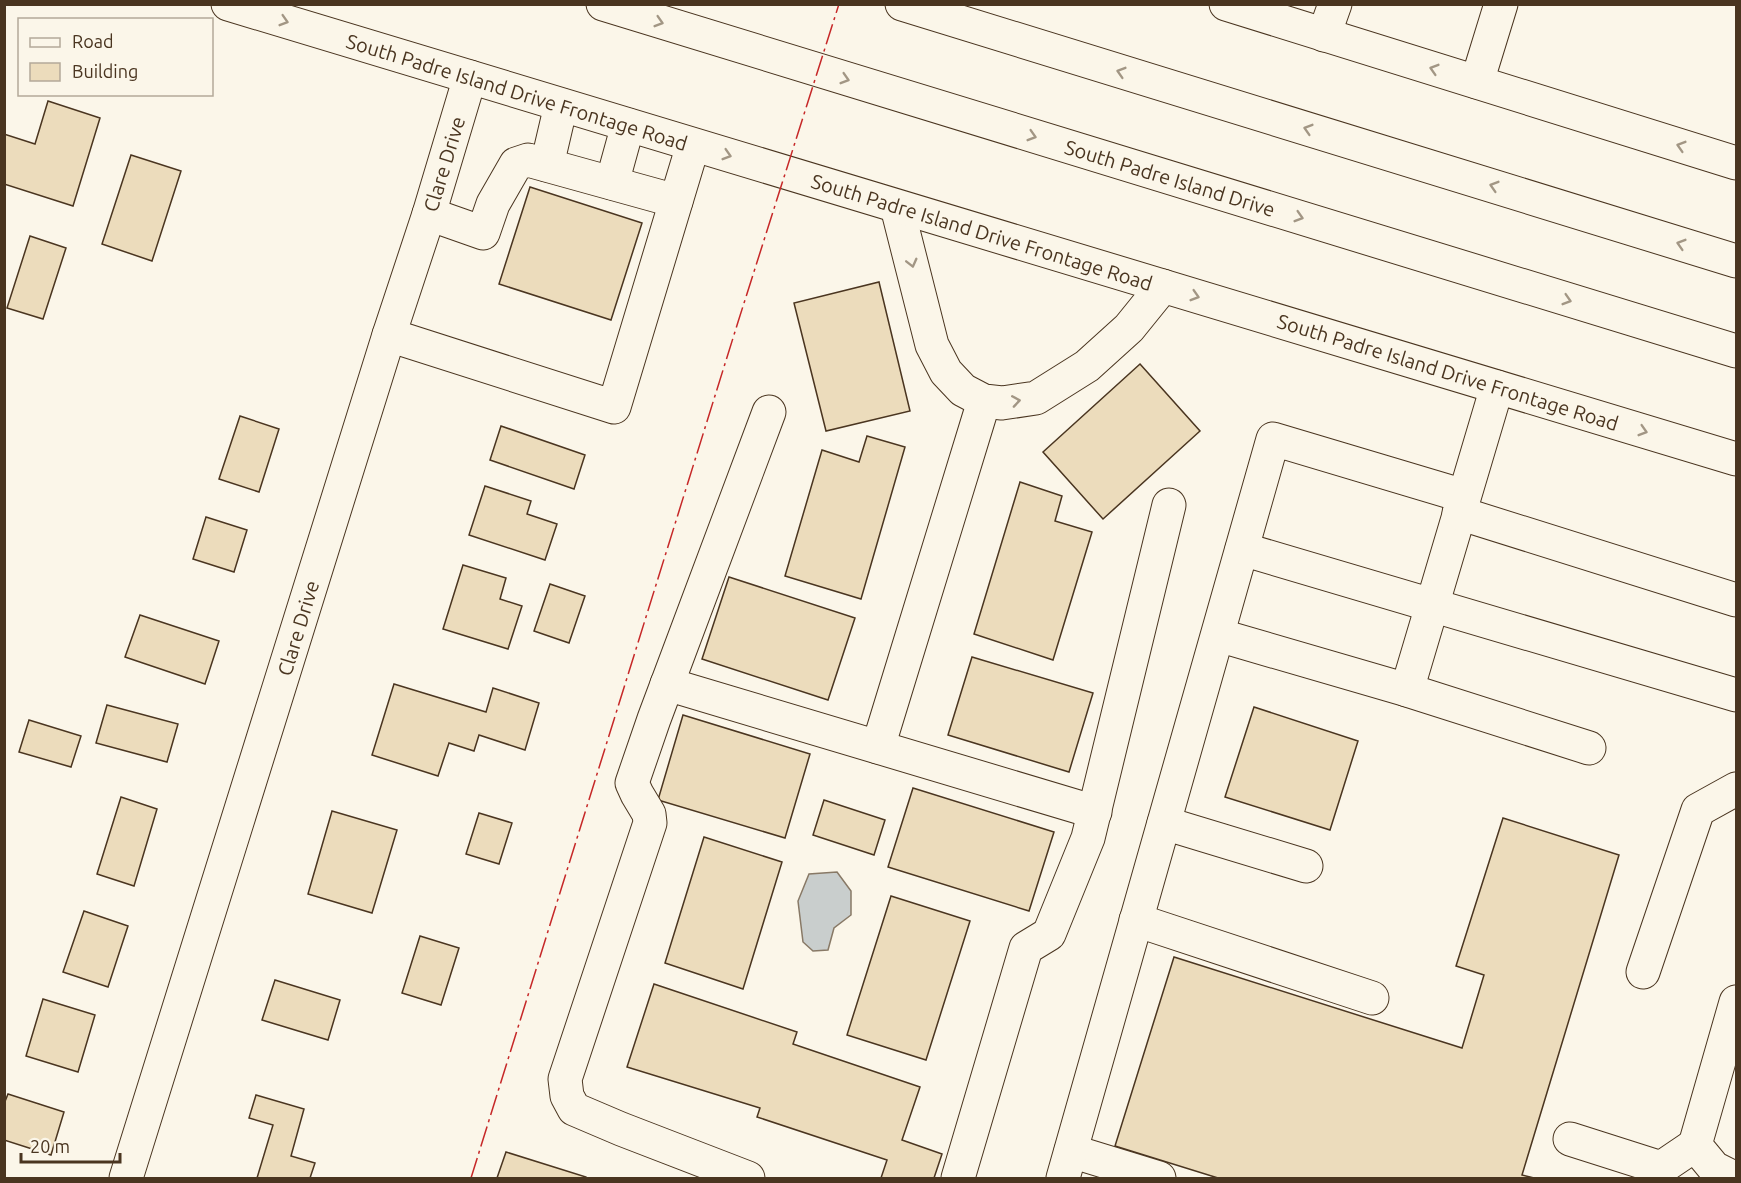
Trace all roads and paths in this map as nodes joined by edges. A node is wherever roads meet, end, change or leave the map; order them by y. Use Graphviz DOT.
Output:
graph roads {
  1 [pos="228,4"];
  2 [pos="603,4"];
  3 [pos="902,4"];
  4 [pos="1226,4"];
  5 [pos="1335,4"];
  6 [pos="1501,4"];
  7 [pos="1324,35"];
  8 [pos="470,77"];
  9 [pos="1477,82"];
  10 [pos="561,105"];
  11 [pos="627,125"];
  12 [pos="693,145"];
  13 [pos="1737,163"];
  14 [pos="547,165"];
  15 [pos="612,183"];
  16 [pos="676,201"];
  17 [pos="897,207"];
  18 [pos="429,214"];
  19 [pos="1737,261"];
  20 [pos="1163,286"];
  21 [pos="389,335"];
  22 [pos="1737,351"];
  23 [pos="1497,387"];
  24 [pos="984,401"];
  25 [pos="769,412"];
  26 [pos="1737,459"];
  27 [pos="1462,505"];
  28 [pos="1168,506"];
  29 [pos="1242,549"];
  30 [pos="1737,600"];
  31 [pos="1434,604"];
  32 [pos="1218,635"];
  33 [pos="667,684"];
  34 [pos="1407,690"];
  35 [pos="1737,695"];
  36 [pos="878,747"];
  37 [pos="1589,748"];
  38 [pos="1737,789"];
  39 [pos="1095,812"];
  40 [pos="1164,823"];
  41 [pos="1306,866"];
  42 [pos="1136,920"];
  43 [pos="1643,972"];
  44 [pos="1372,998"];
  45 [pos="1737,1002"];
  46 [pos="1570,1139"];
  47 [pos="1695,1145"];
  48 [pos="1067,1165"];
  49 [pos="126,1179"];
  50 [pos="748,1179"];
  51 [pos="958,1179"];
  52 [pos="1159,1179"];
  53 [pos="1734,1179"];
  1 -- 8 [label="main road, South Padre Island Drive Frontage Road, one-way"];
  2 -- 22 [label="main road, South Padre Island Drive, one-way"];
  19 -- 3 [label="main road, one-way"];
  4 -- 7 [label="main road"];
  5 -- 7 [label="main road"];
  6 -- 9 [label="main road"];
  9 -- 7 [label="main road, one-way"];
  8 -- 10 [label="main road, South Padre Island Drive Frontage Road"];
  8 -- 18 [label="main road, Clare Drive"];
  13 -- 9 [label="main road, one-way"];
  10 -- 11 [label="main road, South Padre Island Drive Frontage Road"];
  10 -- 14 [label="main road"];
  11 -- 12 [label="main road, South Padre Island Drive Frontage Road"];
  11 -- 15 [label="main road"];
  12 -- 16 [label="main road"];
  12 -- 17 [label="main road, South Padre Island Drive Frontage Road, one-way"];
  14 -- 15 [label="main road"];
  14 -- 18 [label="main road"];
  15 -- 16 [label="main road"];
  16 -- 21 [label="main road"];
  17 -- 20 [label="main road, South Padre Island Drive Frontage Road"];
  17 -- 24 [label="main road, one-way"];
  18 -- 21 [label="main road, Clare Drive"];
  20 -- 23 [label="main road, South Padre Island Drive Frontage Road, one-way"];
  24 -- 20 [label="main road, one-way"];
  21 -- 49 [label="main road, Clare Drive"];
  23 -- 26 [label="main road, South Padre Island Drive Frontage Road, one-way"];
  23 -- 27 [label="main road"];
  24 -- 36 [label="main road"];
  25 -- 33 [label="main road"];
  27 -- 29 [label="main road"];
  27 -- 30 [label="main road"];
  27 -- 31 [label="main road"];
  28 -- 39 [label="main road"];
  29 -- 31 [label="main road"];
  29 -- 32 [label="main road"];
  31 -- 34 [label="main road"];
  31 -- 35 [label="main road"];
  32 -- 34 [label="main road"];
  32 -- 40 [label="main road"];
  33 -- 36 [label="main road"];
  33 -- 50 [label="main road"];
  34 -- 37 [label="main road"];
  36 -- 39 [label="main road"];
  38 -- 43 [label="main road"];
  39 -- 51 [label="main road"];
  40 -- 41 [label="main road"];
  40 -- 42 [label="main road"];
  42 -- 44 [label="main road"];
  42 -- 48 [label="main road"];
  45 -- 47 [label="main road"];
  46 -- 47 [label="main road"];
  47 -- 53 [label="main road"];
  48 -- 52 [label="main road"];
}
